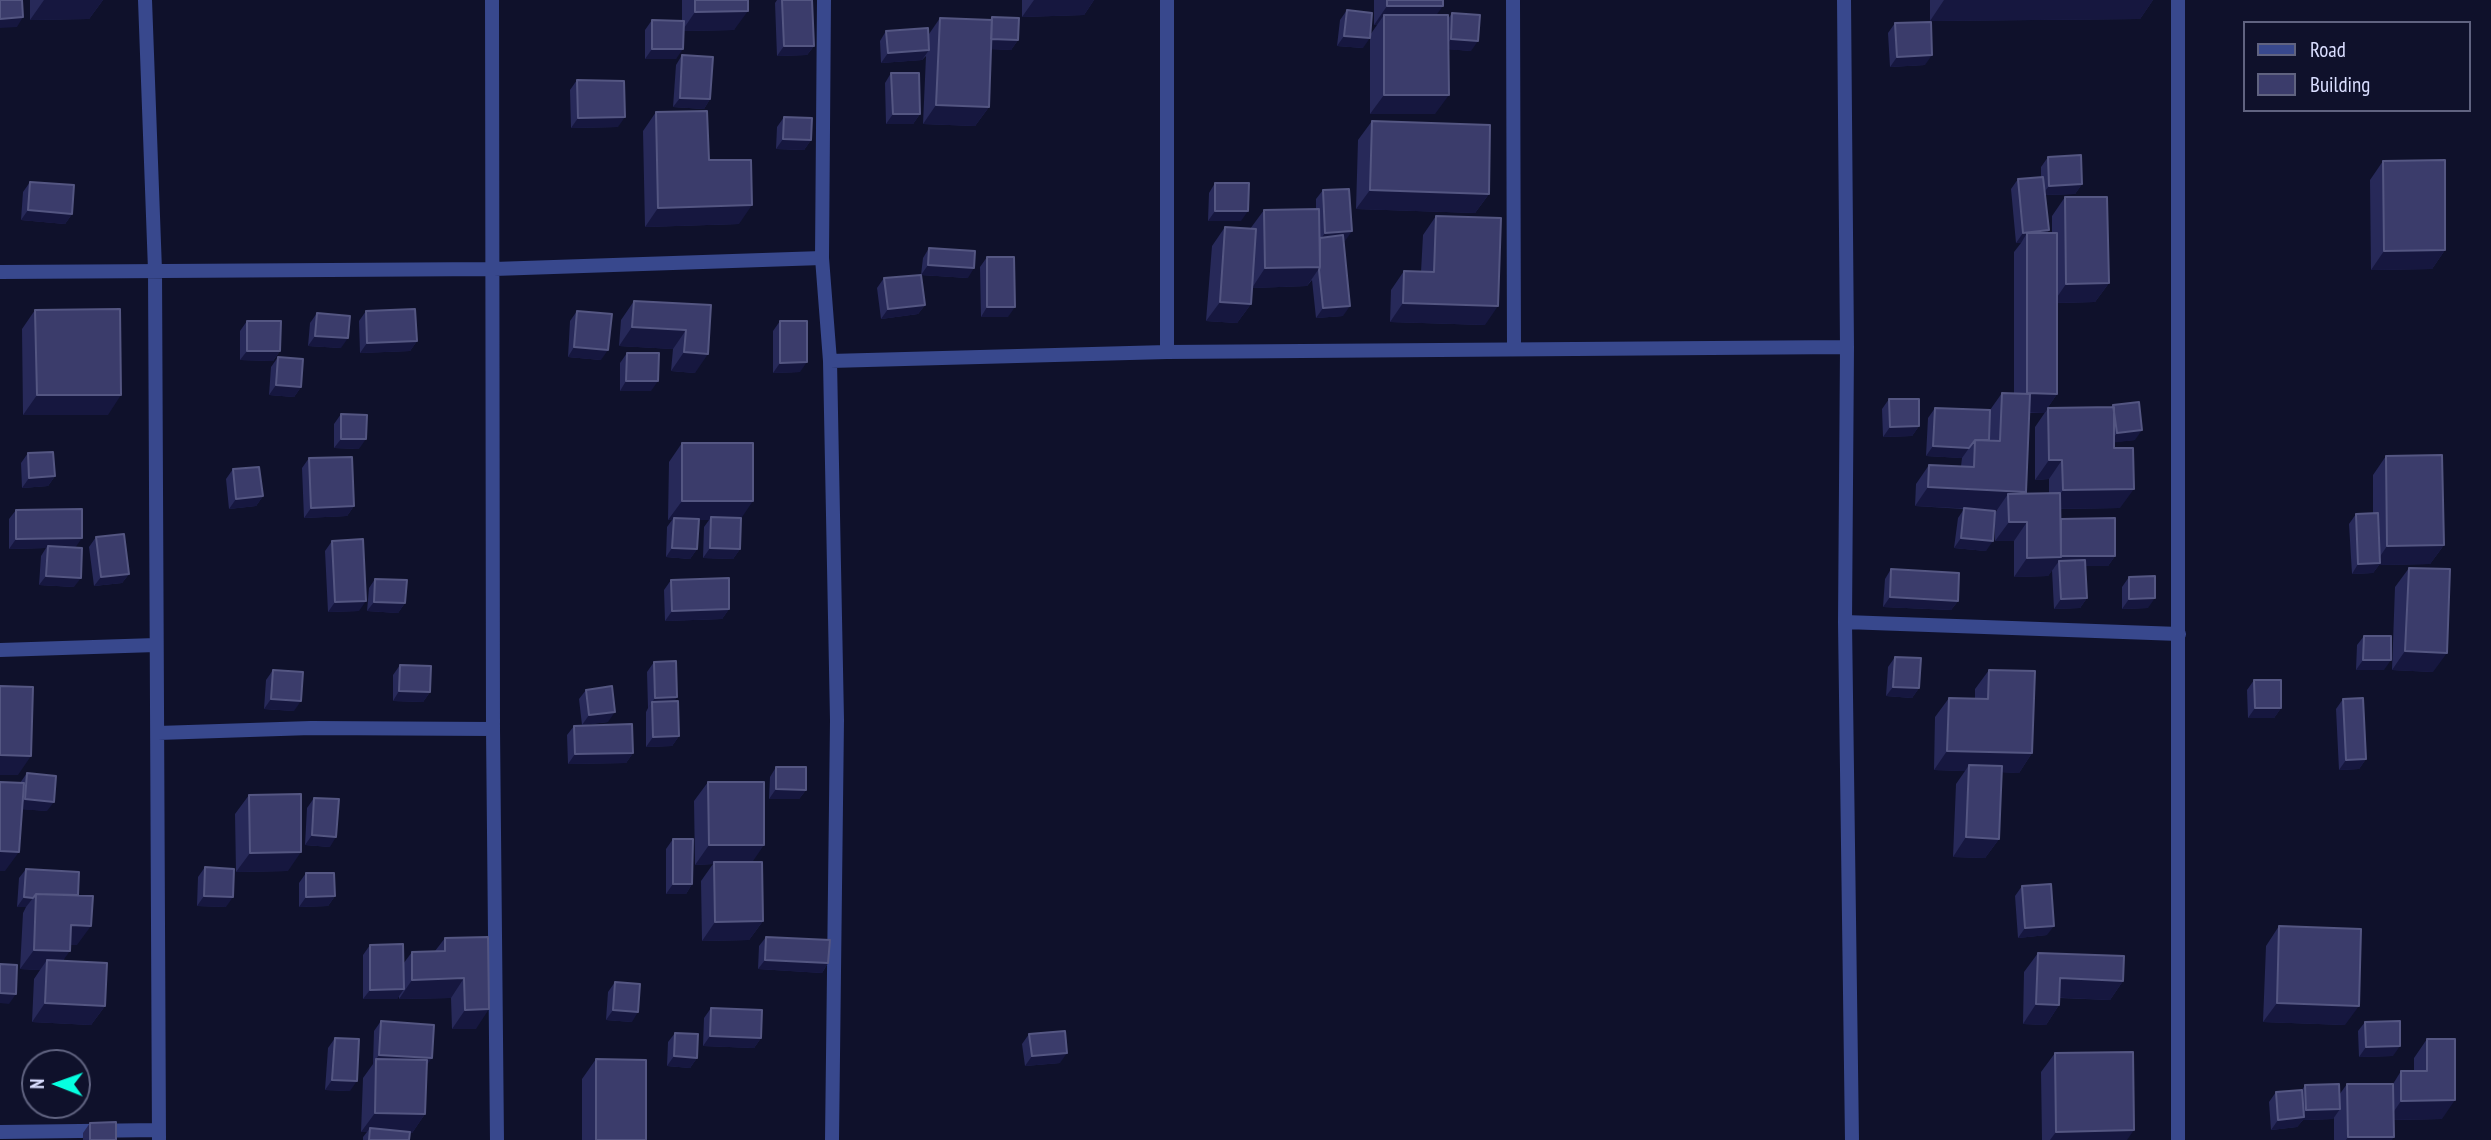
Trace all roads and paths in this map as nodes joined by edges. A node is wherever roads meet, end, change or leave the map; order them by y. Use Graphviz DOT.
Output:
graph roads {
  1 [pos="145,0"];
  2 [pos="492,0"];
  3 [pos="824,0"];
  4 [pos="1167,0"];
  5 [pos="1513,0"];
  6 [pos="1844,0"];
  7 [pos="2178,0"];
  8 [pos="822,258"];
  9 [pos="494,269"];
  10 [pos="155,270"];
  11 [pos="0,272"];
  12 [pos="1847,347"];
  13 [pos="1514,349"];
  14 [pos="1167,352"];
  15 [pos="830,361"];
  16 [pos="1845,622"];
  17 [pos="2179,634"];
  18 [pos="156,645"];
  19 [pos="0,650"];
  20 [pos="493,729"];
  21 [pos="158,733"];
  22 [pos="0,1132"];
  23 [pos="159,1135"];
  24 [pos="497,1140"];
  25 [pos="832,1140"];
  26 [pos="1852,1140"];
  27 [pos="2178,1140"];
  1 -- 10 [label="street"];
  2 -- 9 [label="street"];
  3 -- 8 [label="street"];
  4 -- 14 [label="street"];
  5 -- 13 [label="street"];
  6 -- 12 [label="street"];
  7 -- 17 [label="street"];
  8 -- 9 [label="street"];
  8 -- 15 [label="street"];
  9 -- 10 [label="street"];
  9 -- 20 [label="street"];
  10 -- 11 [label="street"];
  10 -- 18 [label="street"];
  12 -- 13 [label="street"];
  12 -- 16 [label="street"];
  13 -- 14 [label="street"];
  14 -- 15 [label="street"];
  15 -- 25 [label="street"];
  16 -- 17 [label="street"];
  16 -- 26 [label="street"];
  17 -- 27 [label="street"];
  18 -- 19 [label="street"];
  18 -- 21 [label="street"];
  20 -- 21 [label="street"];
  20 -- 24 [label="street"];
  21 -- 23 [label="street"];
  22 -- 23 [label="street"];
}
